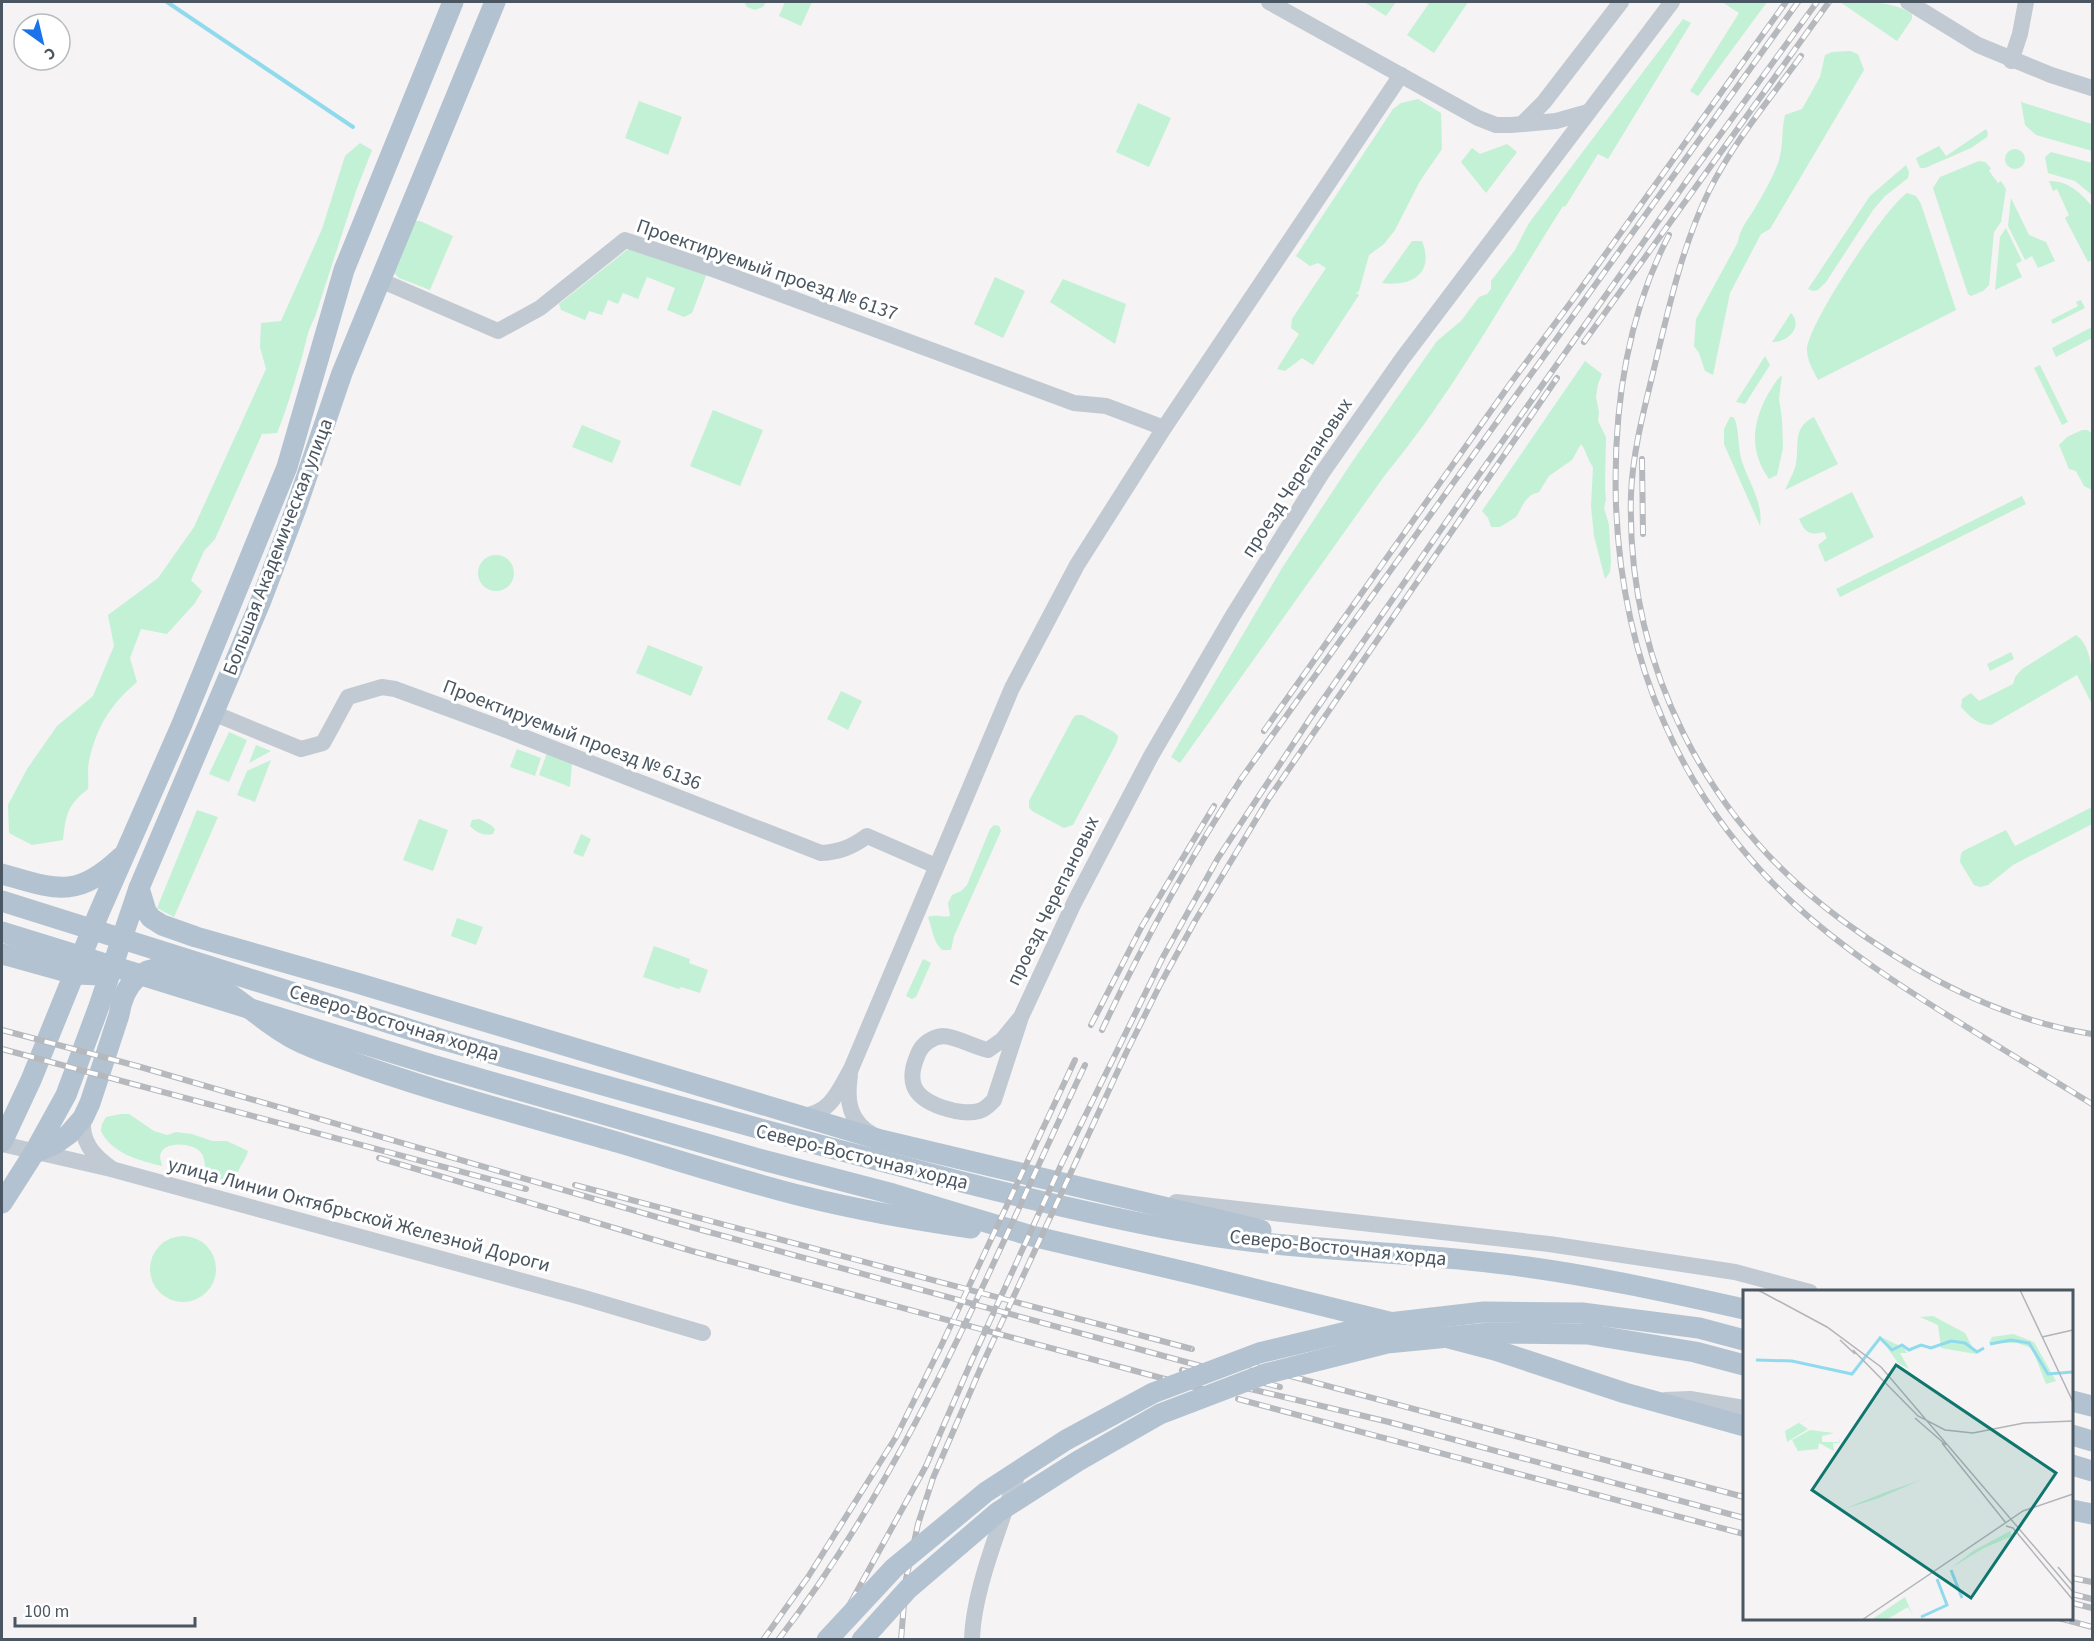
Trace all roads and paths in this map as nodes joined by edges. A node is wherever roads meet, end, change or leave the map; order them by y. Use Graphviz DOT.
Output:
graph roads {
  1 [pos="453,2"];
  2 [pos="495,2"];
  3 [pos="1269,2"];
  4 [pos="1622,2"];
  5 [pos="1671,2"];
  6 [pos="1908,2"];
  7 [pos="2026,2"];
  8 [pos="2011,61"];
  9 [pos="1401,75"];
  10 [pos="2092,88"];
  11 [pos="1588,112"];
  12 [pos="1522,124"];
  13 [pos="380,280"];
  14 [pos="1164,428"];
  15 [pos="213,713"];
  16 [pos="124,855"];
  17 [pos="936,866"];
  18 [pos="2,874"];
  19 [pos="139,888"];
  20 [pos="2,901"];
  21 [pos="127,926"];
  22 [pos="2,932"];
  23 [pos="2,954"];
  24 [pos="111,971"];
  25 [pos="75,974"];
  26 [pos="122,1000"];
  27 [pos="1021,1017"];
  28 [pos="850,1069"];
  29 [pos="798,1116"];
  30 [pos="83,1118"];
  31 [pos="881,1140"];
  32 [pos="2,1143"];
  33 [pos="34,1153"];
  34 [pos="111,1169"];
  35 [pos="1094,1191"];
  36 [pos="2,1203"];
  37 [pos="1032,1236"];
  38 [pos="1336,1250"];
  39 [pos="1802,1290"];
  40 [pos="1743,1309"];
  41 [pos="703,1333"];
  42 [pos="1743,1340"];
  43 [pos="1743,1365"];
  44 [pos="1649,1400"];
  45 [pos="2073,1401"];
  46 [pos="2092,1406"];
  47 [pos="1743,1408"];
  48 [pos="1743,1426"];
  49 [pos="2073,1435"];
  50 [pos="2092,1442"];
  51 [pos="2073,1448"];
  52 [pos="2073,1464"];
  53 [pos="2092,1470"];
  54 [pos="1018,1473"];
  55 [pos="2073,1510"];
  56 [pos="2092,1514"];
  57 [pos="827,1640"];
  58 [pos="862,1640"];
  59 [pos="972,1640"];
  1 -- 16 [label="main road, Большая Академическая улица"];
  2 -- 13 [label="main road, Большая Академическая улица"];
  3 -- 9 [label="street"];
  4 -- 12 [label="street"];
  5 -- 11 [label="street, проезд Черепановых"];
  6 -- 8 [label="street"];
  7 -- 8 [label="street"];
  8 -- 10 [label="street"];
  9 -- 12 [label="street"];
  9 -- 14 [label="street"];
  11 -- 12 [label="street"];
  11 -- 27 [label="street, проезд Черепановых"];
  13 -- 14 [label="street, Проектируемый проезд № 6137"];
  13 -- 15 [label="main road, Большая Академическая улица"];
  14 -- 17 [label="street"];
  15 -- 17 [label="street, Проектируемый проезд № 6136"];
  15 -- 19 [label="main road, Большая Академическая улица"];
  16 -- 18 [label="main road"];
  16 -- 25 [label="main road, Большая Академическая улица"];
  17 -- 28 [label="street"];
  19 -- 21 [label="main road, Большая Академическая улица"];
  19 -- 29 [label="main road"];
  20 -- 38 [label="main road, Северо-Восточная хорда, bridge"];
  21 -- 24 [label="main road, Большая Академическая улица"];
  21 -- 26 [label="street"];
  22 -- 37 [label="main road, Северо-Восточная хорда, bridge"];
  23 -- 25 [label="main road"];
  24 -- 25 [label="main road"];
  24 -- 33 [label="main road, Большая Академическая улица"];
  25 -- 32 [label="main road, Большая Академическая улица"];
  26 -- 30 [label="main road"];
  26 -- 37 [label="main road"];
  27 -- 27 [label="street"];
  28 -- 29 [label="street"];
  28 -- 31 [label="street"];
  29 -- 31 [label="main road"];
  30 -- 33 [label="main road"];
  30 -- 34 [label="street"];
  31 -- 35 [label="main road"];
  32 -- 33 [label="street, улица Линии Октябрьской Железной Дороги"];
  33 -- 34 [label="street, улица Линии Октябрьской Железной Дороги"];
  33 -- 36 [label="main road, Большая Академическая улица"];
  34 -- 41 [label="street, улица Линии Октябрьской Железной Дороги"];
  35 -- 38 [label="main road"];
  35 -- 39 [label="street"];
  37 -- 44 [label="main road, Северо-Восточная хорда"];
  38 -- 40 [label="main road, Северо-Восточная хорда"];
  42 -- 57 [label="main road, bridge"];
  43 -- 58 [label="main road, bridge"];
  44 -- 47 [label="street"];
  44 -- 48 [label="main road, Северо-Восточная хорда"];
  45 -- 46 [label="main road"];
  49 -- 50 [label="main road"];
  50 -- 51 [label="street"];
  52 -- 53 [label="main road"];
  54 -- 59 [label="street"];
  55 -- 56 [label="main road"];
}
